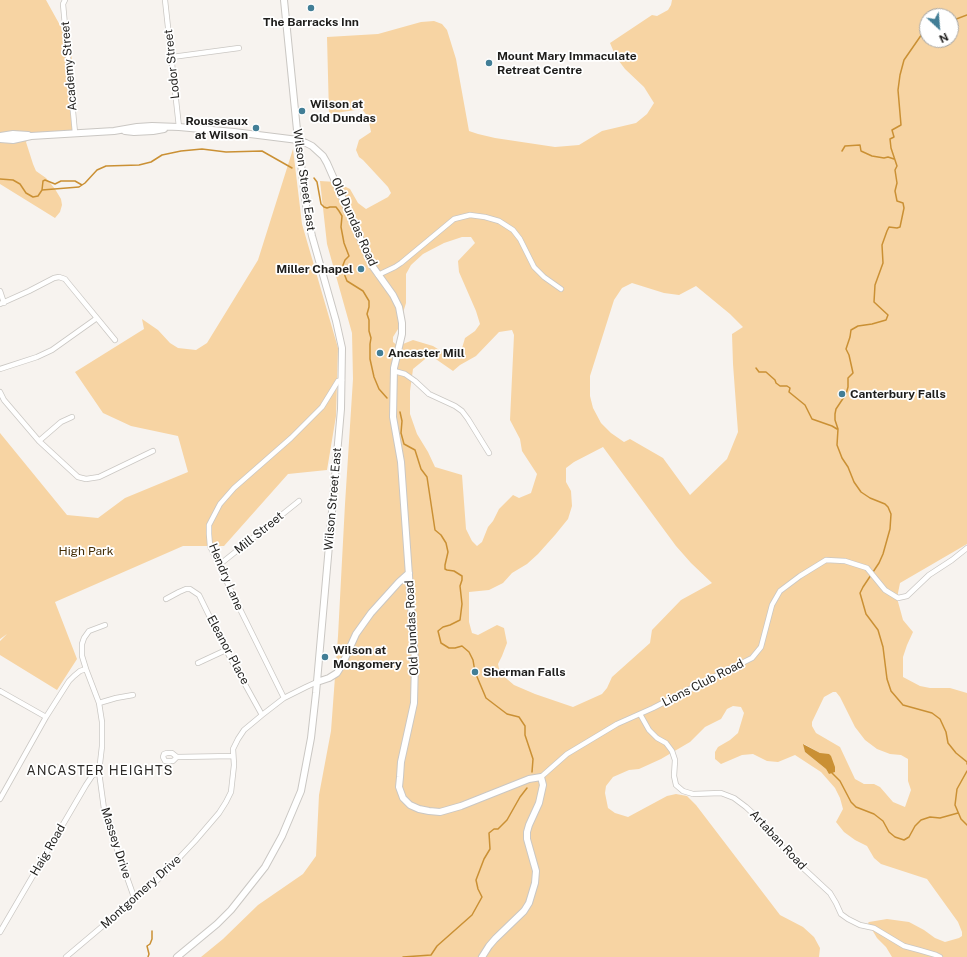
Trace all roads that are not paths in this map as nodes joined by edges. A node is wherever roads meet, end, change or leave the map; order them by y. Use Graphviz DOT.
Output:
graph roads {
  1 [pos="65,0"];
  2 [pos="165,0"];
  3 [pos="284,0"];
  4 [pos="239,48"];
  5 [pos="172,56"];
  6 [pos="179,127"];
  7 [pos="75,133"];
  8 [pos="0,138"];
  9 [pos="298,140"];
  10 [pos="378,275"];
  11 [pos="561,288"];
  12 [pos="0,291"];
  13 [pos="2,304"];
  14 [pos="97,318"];
  15 [pos="115,340"];
  16 [pos="0,369"];
  17 [pos="394,371"];
  18 [pos="342,380"];
  19 [pos="0,392"];
  20 [pos="72,417"];
  21 [pos="39,441"];
  22 [pos="153,451"];
  23 [pos="489,453"];
  24 [pos="299,501"];
  25 [pos="967,548"];
  26 [pos="218,565"];
  27 [pos="409,573"];
  28 [pos="166,599"];
  29 [pos="105,625"];
  30 [pos="226,650"];
  31 [pos="198,663"];
  32 [pos="86,669"];
  33 [pos="317,682"];
  34 [pos="0,691"];
  35 [pos="133,695"];
  36 [pos="284,698"];
  37 [pos="99,704"];
  38 [pos="640,714"];
  39 [pos="262,715"];
  40 [pos="46,717"];
  41 [pos="233,756"];
  42 [pos="177,757"];
  43 [pos="99,772"];
  44 [pos="536,778"];
  45 [pos="0,799"];
  46 [pos="135,900"];
  47 [pos="0,932"];
  48 [pos="66,957"];
  49 [pos="177,957"];
  50 [pos="482,957"];
  51 [pos="940,957"];
  1 -- 7 [label="street, Academy Street"];
  2 -- 5 [label="street, Lodor Street"];
  3 -- 9 [label="main road, Wilson Street East"];
  4 -- 5 [label="street"];
  5 -- 6 [label="street, Lodor Street"];
  6 -- 7 [label="main road"];
  6 -- 9 [label="main road"];
  7 -- 8 [label="main road"];
  9 -- 10 [label="main road, Old Dundas Road"];
  9 -- 18 [label="main road, Wilson Street East"];
  10 -- 11 [label="street"];
  10 -- 17 [label="main road, Old Dundas Road"];
  12 -- 13 [label="street"];
  13 -- 14 [label="street"];
  14 -- 15 [label="street"];
  14 -- 16 [label="street"];
  17 -- 23 [label="street"];
  17 -- 27 [label="main road, Old Dundas Road"];
  18 -- 26 [label="street, Hendry Lane"];
  18 -- 33 [label="main road, Wilson Street East"];
  19 -- 21 [label="street"];
  20 -- 21 [label="street"];
  21 -- 22 [label="street"];
  24 -- 26 [label="street, Mill Street"];
  25 -- 38 [label="street, Lions Club Road"];
  26 -- 36 [label="street, Hendry Lane"];
  27 -- 33 [label="main road, Montgomery Drive"];
  27 -- 44 [label="main road, Old Dundas Road"];
  28 -- 30 [label="street, Eleanor Place"];
  29 -- 32 [label="street, Massey Drive"];
  30 -- 31 [label="street"];
  30 -- 39 [label="street, Eleanor Place"];
  32 -- 37 [label="street, Massey Drive"];
  32 -- 40 [label="street"];
  33 -- 36 [label="street, Montgomery Drive"];
  33 -- 49 [label="main road, Wilson Street East"];
  34 -- 40 [label="street"];
  35 -- 37 [label="street"];
  36 -- 39 [label="street, Montgomery Drive"];
  37 -- 43 [label="street, Massey Drive"];
  38 -- 44 [label="street, Lions Club Road"];
  38 -- 51 [label="street, Artaban Road"];
  39 -- 41 [label="street, Montgomery Drive"];
  40 -- 45 [label="street"];
  41 -- 42 [label="street"];
  41 -- 46 [label="street, Montgomery Drive"];
  43 -- 46 [label="street, Massey Drive"];
  43 -- 47 [label="street, Haig Road"];
  44 -- 50 [label="main road"];
  46 -- 48 [label="street, Montgomery Drive"];
}
